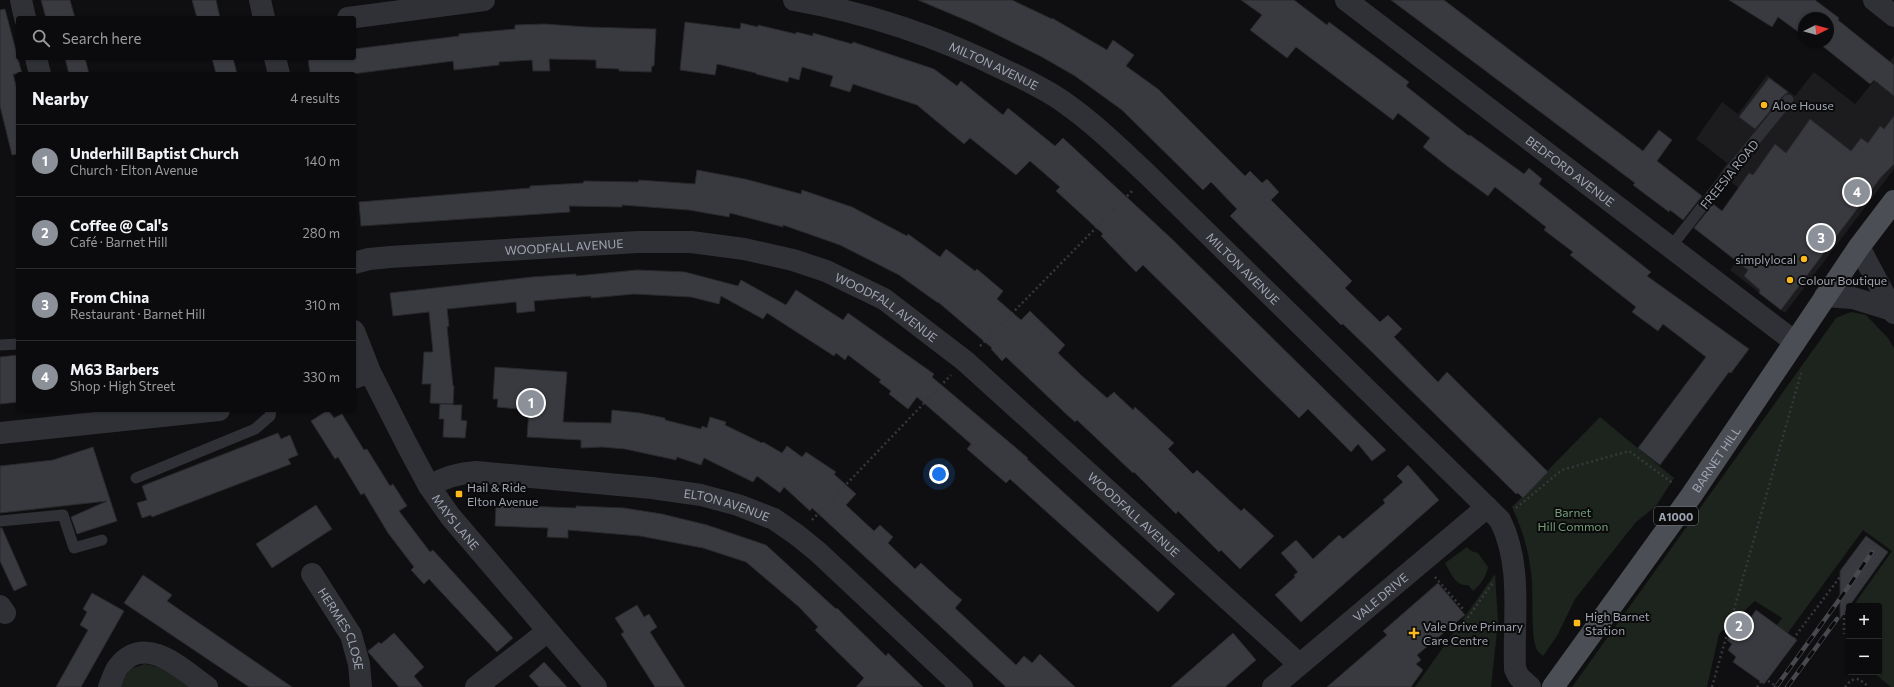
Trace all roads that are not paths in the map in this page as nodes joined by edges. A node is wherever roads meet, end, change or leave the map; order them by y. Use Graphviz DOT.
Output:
graph roads {
  1 [pos="21,0"];
  2 [pos="260,0"];
  3 [pos="484,0"];
  4 [pos="794,0"];
  5 [pos="1346,0"];
  6 [pos="1874,0"];
  7 [pos="25,16"];
  8 [pos="264,16"];
  9 [pos="1894,16"];
  10 [pos="356,17"];
  11 [pos="36,60"];
  12 [pos="276,60"];
  13 [pos="40,72"];
  14 [pos="278,72"];
  15 [pos="1788,100"];
  16 [pos="1894,201"];
  17 [pos="1859,247"];
  18 [pos="1670,248"];
  19 [pos="356,262"];
  20 [pos="1825,296"];
  21 [pos="1893,311"];
  22 [pos="356,342"];
  23 [pos="1795,342"];
  24 [pos="16,344"];
  25 [pos="0,345"];
  26 [pos="362,375"];
  27 [pos="180,412"];
  28 [pos="271,412"];
  29 [pos="102,416"];
  30 [pos="0,433"];
  31 [pos="136,478"];
  32 [pos="429,486"];
  33 [pos="1487,507"];
  34 [pos="0,521"];
  35 [pos="102,540"];
  36 [pos="312,574"];
  37 [pos="548,631"];
  38 [pos="1299,664"];
  39 [pos="109,687"];
  40 [pos="207,687"];
  41 [pos="361,687"];
  42 [pos="476,687"];
  43 [pos="596,687"];
  44 [pos="962,687"];
  45 [pos="1273,687"];
  46 [pos="1530,687"];
  47 [pos="1553,687"];
  1 -- 7 [label="street"];
  2 -- 8 [label="street"];
  3 -- 10 [label="street"];
  4 -- 33 [label="street, MILTON AVENUE"];
  5 -- 18 [label="street, BEDFORD AVENUE"];
  6 -- 9 [label="street"];
  11 -- 13 [label="street"];
  12 -- 14 [label="street"];
  15 -- 18 [label="lane, FREESIA ROAD"];
  16 -- 17 [label="main road, A1000"];
  17 -- 20 [label="main road, BARNET HILL / A1000"];
  17 -- 21 [label="street"];
  18 -- 23 [label="street, BEDFORD AVENUE"];
  19 -- 38 [label="street, WOODFALL AVENUE"];
  20 -- 21 [label="street"];
  20 -- 23 [label="main road, BARNET HILL / A1000"];
  22 -- 26 [label="street, MAYS LANE"];
  23 -- 47 [label="main road, BARNET HILL / A1000"];
  24 -- 25 [label="lane"];
  26 -- 32 [label="street, MAYS LANE"];
  27 -- 29 [label="street"];
  28 -- 31 [label="lane"];
  29 -- 30 [label="street"];
  32 -- 37 [label="street, MAYS LANE"];
  32 -- 44 [label="street, ELTON AVENUE"];
  33 -- 38 [label="street, VALE DRIVE"];
  33 -- 46 [label="street, MILTON AVENUE"];
  34 -- 35 [label="lane"];
  36 -- 41 [label="street, HERMES CLOSE"];
  37 -- 42 [label="street"];
  37 -- 43 [label="street, MAYS LANE"];
  38 -- 45 [label="street, VALE DRIVE"];
  39 -- 40 [label="street"];
}
